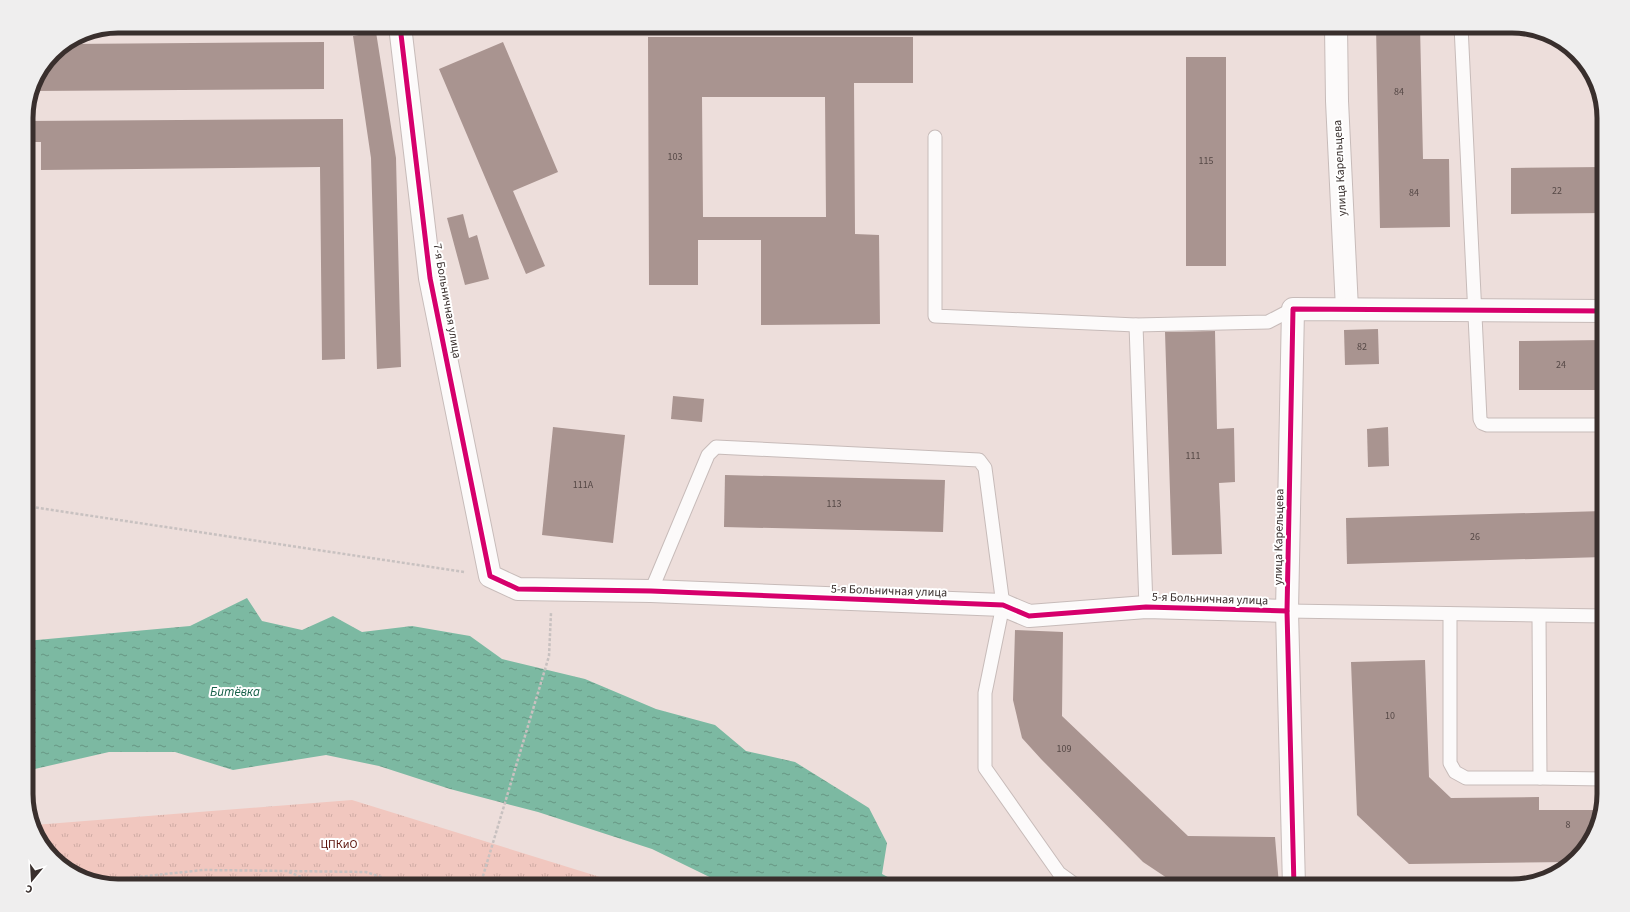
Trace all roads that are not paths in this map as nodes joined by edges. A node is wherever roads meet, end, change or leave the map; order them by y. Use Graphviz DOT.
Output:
graph roads {
  1 [pos="401,33"];
  2 [pos="1336,33"];
  3 [pos="1461,33"];
  4 [pos="935,136"];
  5 [pos="1292,309"];
  6 [pos="1347,309"];
  7 [pos="1476,310"];
  8 [pos="1597,311"];
  9 [pos="1136,325"];
  10 [pos="1597,425"];
  11 [pos="490,576"];
  12 [pos="651,591"];
  13 [pos="1004,605"];
  14 [pos="1146,607"];
  15 [pos="1287,611"];
  16 [pos="1450,614"];
  17 [pos="1538,616"];
  18 [pos="1597,616"];
  19 [pos="1540,778"];
  20 [pos="1597,779"];
  21 [pos="1067,879"];
  22 [pos="1294,879"];
  1 -- 11 [label="street, 7-я Больничная улица"];
  2 -- 6 [label="street, улица Карельцева"];
  3 -- 7 [label="lane"];
  4 -- 9 [label="lane"];
  5 -- 6 [label="street"];
  5 -- 9 [label="lane"];
  5 -- 15 [label="street, улица Карельцева"];
  6 -- 7 [label="street"];
  7 -- 8 [label="street"];
  7 -- 10 [label="lane"];
  9 -- 14 [label="lane"];
  11 -- 12 [label="street, 5-я Больничная улица"];
  12 -- 13 [label="street, 5-я Больничная улица"];
  12 -- 13 [label="lane"];
  13 -- 14 [label="street, 5-я Больничная улица"];
  13 -- 21 [label="lane"];
  14 -- 15 [label="street, 5-я Больничная улица"];
  15 -- 16 [label="lane"];
  15 -- 22 [label="street, улица Карельцева"];
  16 -- 17 [label="lane"];
  16 -- 19 [label="lane"];
  17 -- 18 [label="lane"];
  17 -- 19 [label="lane"];
  19 -- 20 [label="lane"];
}
